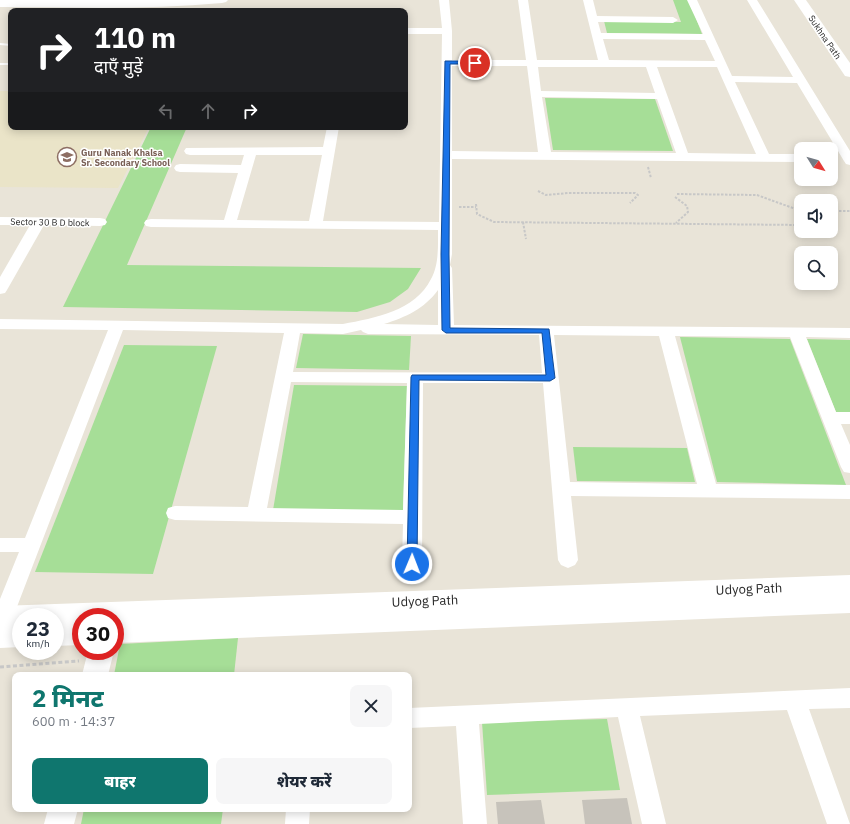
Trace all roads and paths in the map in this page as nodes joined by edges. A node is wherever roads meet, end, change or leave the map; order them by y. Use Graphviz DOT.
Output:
graph roads {
  1 [pos="222,0"];
  2 [pos="444,0"];
  3 [pos="523,0"];
  4 [pos="588,0"];
  5 [pos="692,0"];
  6 [pos="752,0"];
  7 [pos="800,0"];
  8 [pos="809,0"];
  9 [pos="24,2"];
  10 [pos="63,2"];
  11 [pos="106,2"];
  12 [pos="0,3"];
  13 [pos="593,19"];
  14 [pos="673,20"];
  15 [pos="408,31"];
  16 [pos="447,31"];
  17 [pos="597,36"];
  18 [pos="709,37"];
  19 [pos="850,58"];
  20 [pos="447,63"];
  21 [pos="532,63"];
  22 [pos="604,63"];
  23 [pos="650,63"];
  24 [pos="721,64"];
  25 [pos="850,73"];
  26 [pos="728,79"];
  27 [pos="801,80"];
  28 [pos="536,94"];
  29 [pos="662,96"];
  30 [pos="332,130"];
  31 [pos="190,151"];
  32 [pos="251,151"];
  33 [pos="328,151"];
  34 [pos="446,155"];
  35 [pos="545,155"];
  36 [pos="683,157"];
  37 [pos="764,157"];
  38 [pos="794,158"];
  39 [pos="845,159"];
  40 [pos="180,168"];
  41 [pos="246,169"];
  42 [pos="538,191"];
  43 [pos="677,194"];
  44 [pos="675,197"];
  45 [pos="630,203"];
  46 [pos="445,207"];
  47 [pos="794,209"];
  48 [pos="850,211"];
  49 [pos="838,212"];
  50 [pos="0,221"];
  51 [pos="40,222"];
  52 [pos="100,222"];
  53 [pos="523,222"];
  54 [pos="151,223"];
  55 [pos="676,223"];
  56 [pos="229,224"];
  57 [pos="315,225"];
  58 [pos="794,225"];
  59 [pos="445,226"];
  60 [pos="526,239"];
  61 [pos="445,254"];
  62 [pos="0,290"];
  63 [pos="116,326"];
  64 [pos="2,328"];
  65 [pos="293,329"];
  66 [pos="343,329"];
  67 [pos="446,330"];
  68 [pos="546,331"];
  69 [pos="666,332"];
  70 [pos="796,333"];
  71 [pos="850,333"];
  72 [pos="283,377"];
  73 [pos="415,377"];
  74 [pos="550,378"];
  75 [pos="830,418"];
  76 [pos="850,418"];
  77 [pos="850,467"];
  78 [pos="561,489"];
  79 [pos="708,490"];
  80 [pos="850,492"];
  81 [pos="175,514"];
  82 [pos="256,514"];
  83 [pos="413,517"];
  84 [pos="0,545"];
  85 [pos="31,545"];
  86 [pos="568,560"];
  87 [pos="412,564"];
  88 [pos="850,585"];
  89 [pos="850,602"];
  90 [pos="5,626"];
  91 [pos="124,632"];
  92 [pos="99,662"];
  93 [pos="0,667"];
  94 [pos="850,698"];
  95 [pos="795,701"];
  96 [pos="627,706"];
  97 [pos="467,715"];
  98 [pos="412,718"];
  99 [pos="62,812"];
  100 [pos="298,812"];
  101 [pos="59,824"];
  102 [pos="297,824"];
  103 [pos="475,824"];
  104 [pos="654,824"];
  105 [pos="839,824"];
  1 -- 11 [label="street"];
  2 -- 16 [label="street"];
  3 -- 21 [label="street"];
  4 -- 13 [label="street"];
  5 -- 18 [label="street"];
  6 -- 27 [label="street"];
  7 -- 25 [label="main road, Sukhna Path"];
  8 -- 19 [label="main road, Sukhna Path"];
  9 -- 10 [label="street"];
  9 -- 12 [label="street"];
  10 -- 11 [label="street"];
  13 -- 14 [label="street"];
  13 -- 17 [label="street"];
  15 -- 16 [label="street"];
  16 -- 20 [label="street"];
  17 -- 18 [label="street"];
  17 -- 22 [label="street"];
  18 -- 24 [label="street"];
  20 -- 21 [label="street"];
  20 -- 34 [label="street"];
  21 -- 22 [label="street"];
  21 -- 28 [label="street"];
  22 -- 23 [label="street"];
  23 -- 24 [label="street"];
  23 -- 29 [label="street"];
  24 -- 26 [label="street"];
  26 -- 27 [label="street"];
  26 -- 37 [label="street"];
  27 -- 39 [label="street"];
  28 -- 29 [label="street"];
  28 -- 35 [label="street"];
  29 -- 36 [label="street"];
  30 -- 33 [label="street"];
  31 -- 32 [label="street"];
  32 -- 33 [label="street"];
  32 -- 41 [label="street"];
  33 -- 57 [label="street"];
  34 -- 35 [label="street"];
  34 -- 46 [label="street"];
  35 -- 36 [label="street"];
  36 -- 37 [label="street"];
  37 -- 38 [label="street"];
  40 -- 41 [label="street"];
  41 -- 56 [label="street"];
  42 -- 45 [label="path"];
  43 -- 47 [label="path"];
  44 -- 55 [label="path"];
  46 -- 53 [label="path"];
  46 -- 59 [label="street"];
  48 -- 49 [label="path"];
  50 -- 51 [label="street, Sector 30 B D block"];
  51 -- 52 [label="street, Sector 30 B D block"];
  51 -- 62 [label="street"];
  53 -- 55 [label="path"];
  53 -- 60 [label="path"];
  54 -- 56 [label="street"];
  55 -- 58 [label="path"];
  56 -- 57 [label="street"];
  57 -- 59 [label="street"];
  59 -- 61 [label="street"];
  61 -- 66 [label="street"];
  61 -- 67 [label="street"];
  63 -- 64 [label="street"];
  63 -- 65 [label="street"];
  63 -- 85 [label="street"];
  65 -- 66 [label="street"];
  65 -- 72 [label="street"];
  66 -- 67 [label="street"];
  67 -- 68 [label="street"];
  68 -- 69 [label="street"];
  68 -- 74 [label="street"];
  69 -- 70 [label="street"];
  69 -- 79 [label="street"];
  70 -- 71 [label="street"];
  70 -- 75 [label="street"];
  72 -- 73 [label="street"];
  72 -- 82 [label="street"];
  73 -- 74 [label="street"];
  73 -- 83 [label="street"];
  74 -- 78 [label="street"];
  75 -- 76 [label="street"];
  75 -- 77 [label="street"];
  78 -- 79 [label="street"];
  78 -- 86 [label="street"];
  79 -- 80 [label="street"];
  81 -- 82 [label="street"];
  82 -- 83 [label="street"];
  83 -- 87 [label="street"];
  84 -- 85 [label="street"];
  85 -- 90 [label="street"];
  88 -- 90 [label="main road, Udyog Path"];
  89 -- 91 [label="main road, Udyog Path"];
  92 -- 93 [label="path"];
  94 -- 95 [label="street"];
  95 -- 96 [label="street"];
  95 -- 105 [label="street"];
  96 -- 97 [label="street"];
  96 -- 104 [label="street"];
  97 -- 98 [label="street"];
  97 -- 103 [label="street"];
  99 -- 101 [label="street"];
  100 -- 102 [label="street"];
}
